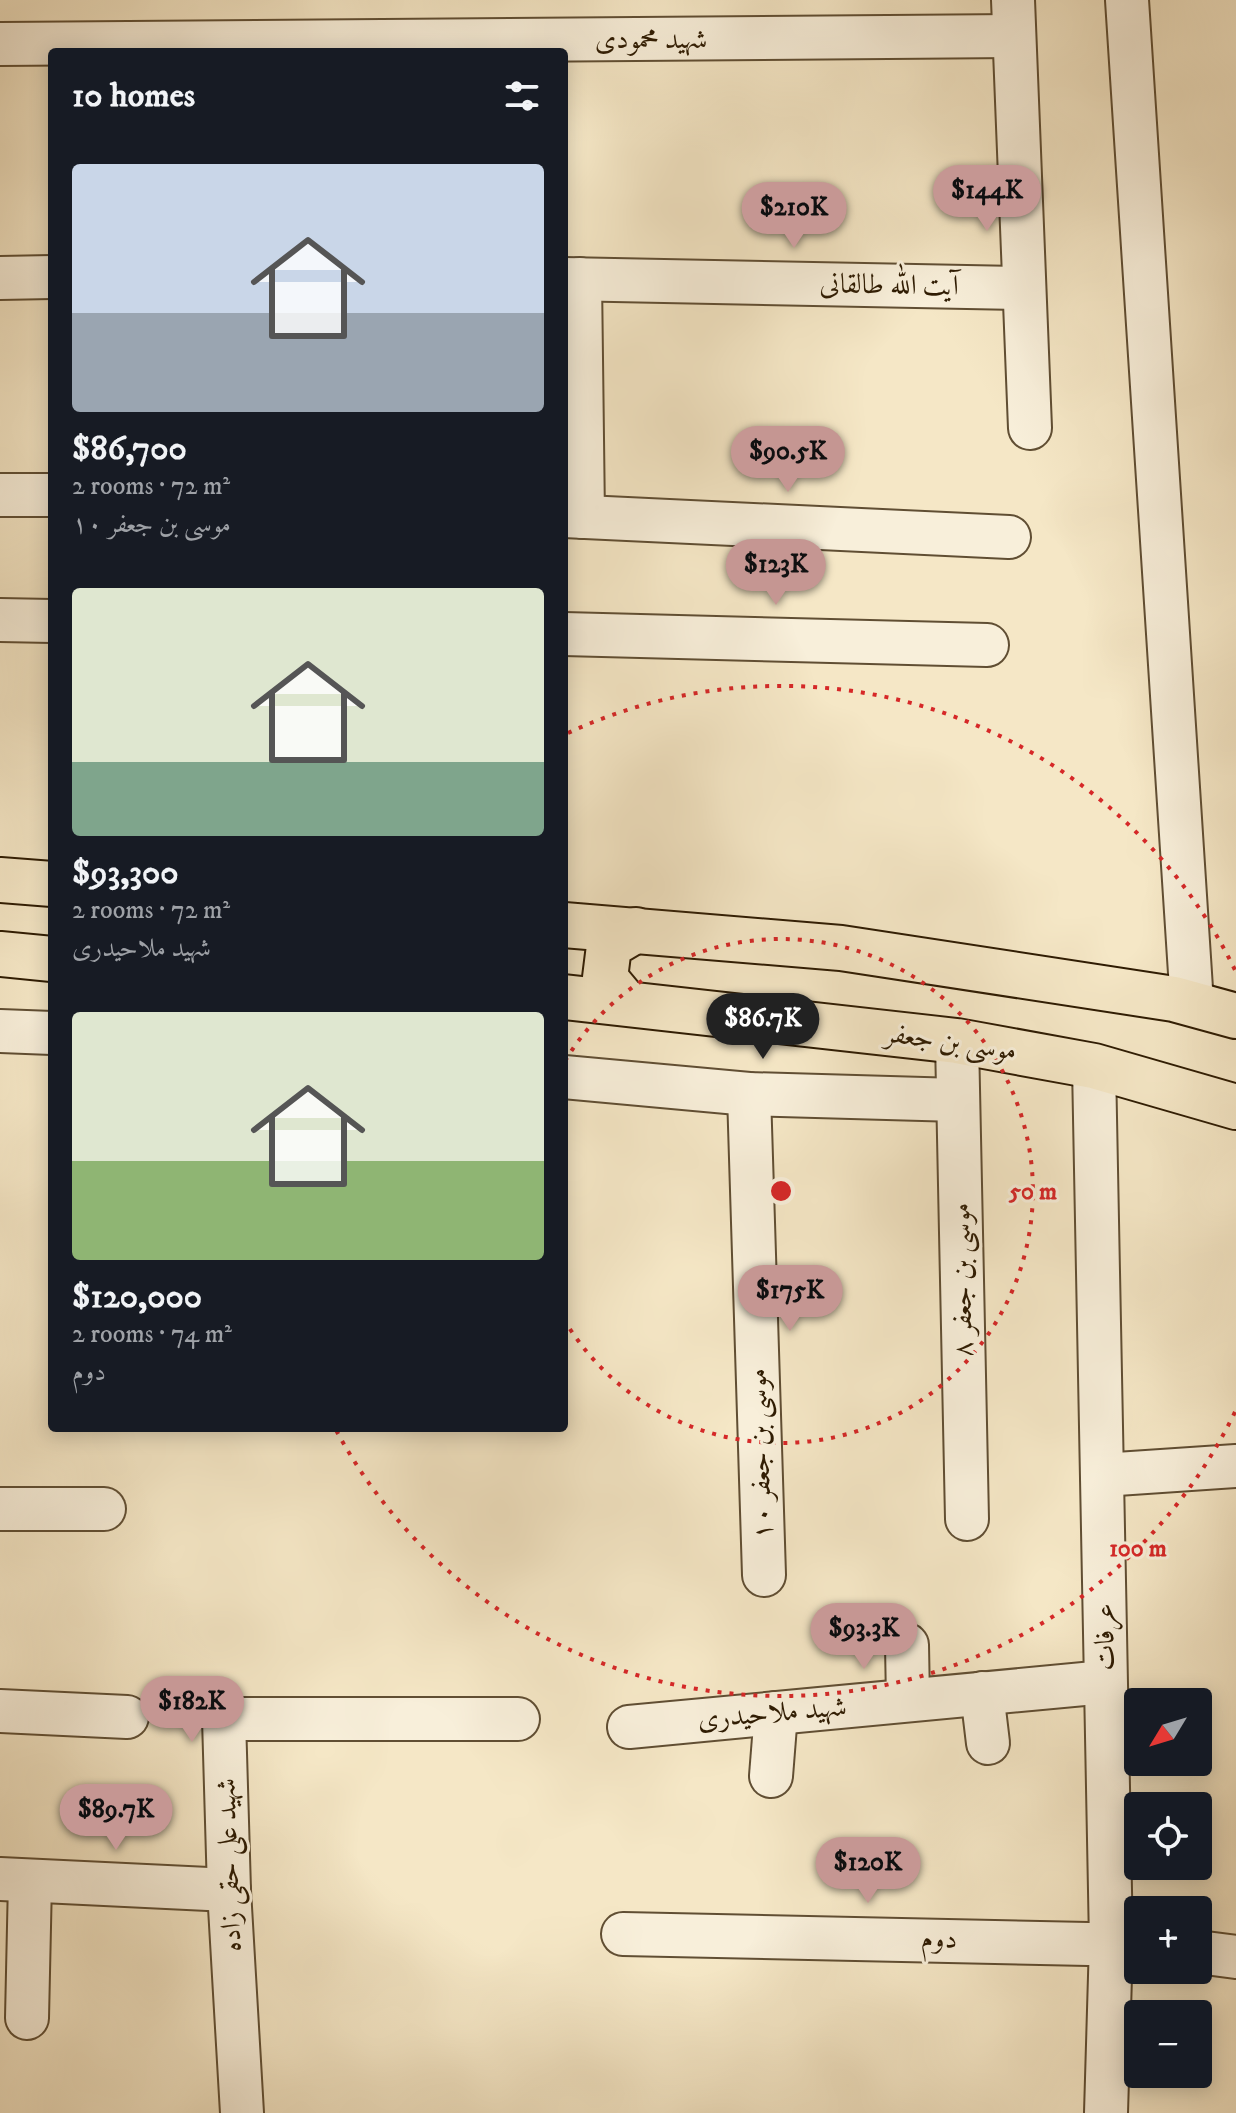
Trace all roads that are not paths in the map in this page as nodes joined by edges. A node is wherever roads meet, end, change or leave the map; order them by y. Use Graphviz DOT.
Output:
graph roads {
  1 [pos="1127,0"];
  2 [pos="1014,18"];
  3 [pos="0,44"];
  4 [pos="48,277"];
  5 [pos="0,278"];
  6 [pos="572,279"];
  7 [pos="1022,288"];
  8 [pos="1030,428"];
  9 [pos="0,495"];
  10 [pos="48,495"];
  11 [pos="573,517"];
  12 [pos="1009,537"];
  13 [pos="0,620"];
  14 [pos="48,621"];
  15 [pos="568,634"];
  16 [pos="987,645"];
  17 [pos="0,880"];
  18 [pos="48,884"];
  19 [pos="568,925"];
  20 [pos="636,930"];
  21 [pos="0,954"];
  22 [pos="48,959"];
  23 [pos="568,997"];
  24 [pos="625,1002"];
  25 [pos="1192,1004"];
  26 [pos="1236,1016"];
  27 [pos="0,1031"];
  28 [pos="48,1033"];
  29 [pos="957,1041"];
  30 [pos="1094,1066"];
  31 [pos="568,1077"];
  32 [pos="749,1094"];
  33 [pos="958,1100"];
  34 [pos="1236,1107"];
  35 [pos="1236,1466"];
  36 [pos="1102,1475"];
  37 [pos="0,1509"];
  38 [pos="104,1509"];
  39 [pos="967,1519"];
  40 [pos="764,1575"];
  41 [pos="907,1645"];
  42 [pos="1105,1682"];
  43 [pos="982,1693"];
  44 [pos="908,1700"];
  45 [pos="0,1711"];
  46 [pos="776,1713"];
  47 [pos="127,1717"];
  48 [pos="518,1719"];
  49 [pos="629,1727"];
  50 [pos="988,1743"];
  51 [pos="771,1776"];
  52 [pos="15,1880"];
  53 [pos="229,1890"];
  54 [pos="1124,1931"];
  55 [pos="623,1934"];
  56 [pos="1124,1944"];
  57 [pos="1124,1953"];
  58 [pos="1212,1954"];
  59 [pos="1236,1957"];
  60 [pos="27,2018"];
  61 [pos="242,2113"];
  62 [pos="1106,2113"];
  1 -- 25 [label="street"];
  2 -- 3 [label="street, شهید محمودی"];
  2 -- 7 [label="street"];
  4 -- 5 [label="street"];
  6 -- 7 [label="street, آیت الله طالقانی"];
  6 -- 11 [label="street"];
  7 -- 8 [label="street"];
  9 -- 10 [label="street"];
  11 -- 12 [label="street"];
  13 -- 14 [label="street"];
  15 -- 16 [label="street"];
  17 -- 18 [label="main road"];
  19 -- 20 [label="main road"];
  20 -- 24 [label="main road"];
  20 -- 25 [label="main road"];
  21 -- 22 [label="main road"];
  23 -- 24 [label="main road, موسی بن جعفر"];
  24 -- 29 [label="main road, موسی بن جعفر"];
  25 -- 26 [label="main road"];
  27 -- 28 [label="street"];
  29 -- 30 [label="main road, موسی بن جعفر"];
  29 -- 33 [label="street, موسی بن جعفر ۸"];
  30 -- 34 [label="main road, موسی بن جعفر"];
  30 -- 36 [label="street, عرفات"];
  31 -- 32 [label="street"];
  32 -- 33 [label="street"];
  32 -- 40 [label="street, موسی بن جعفر ۱۰"];
  33 -- 39 [label="street, موسی بن جعفر ۸"];
  35 -- 36 [label="street"];
  36 -- 42 [label="street, عرفات"];
  37 -- 38 [label="street"];
  41 -- 44 [label="street"];
  42 -- 43 [label="street, شهید ملاحیدری"];
  42 -- 54 [label="street, عرفات"];
  43 -- 44 [label="street, شهید ملاحیدری"];
  43 -- 50 [label="street"];
  44 -- 46 [label="street, شهید ملاحیدری"];
  45 -- 47 [label="street"];
  46 -- 49 [label="street, شهید ملاحیدری"];
  46 -- 51 [label="street"];
  48 -- 53 [label="street, شهید علی حقی زاده"];
  52 -- 53 [label="street"];
  52 -- 60 [label="street"];
  53 -- 61 [label="street, شهید علی حقی زاده"];
  55 -- 56 [label="street, دوم"];
  57 -- 62 [label="street, عرفات"];
  58 -- 59 [label="street"];
}
